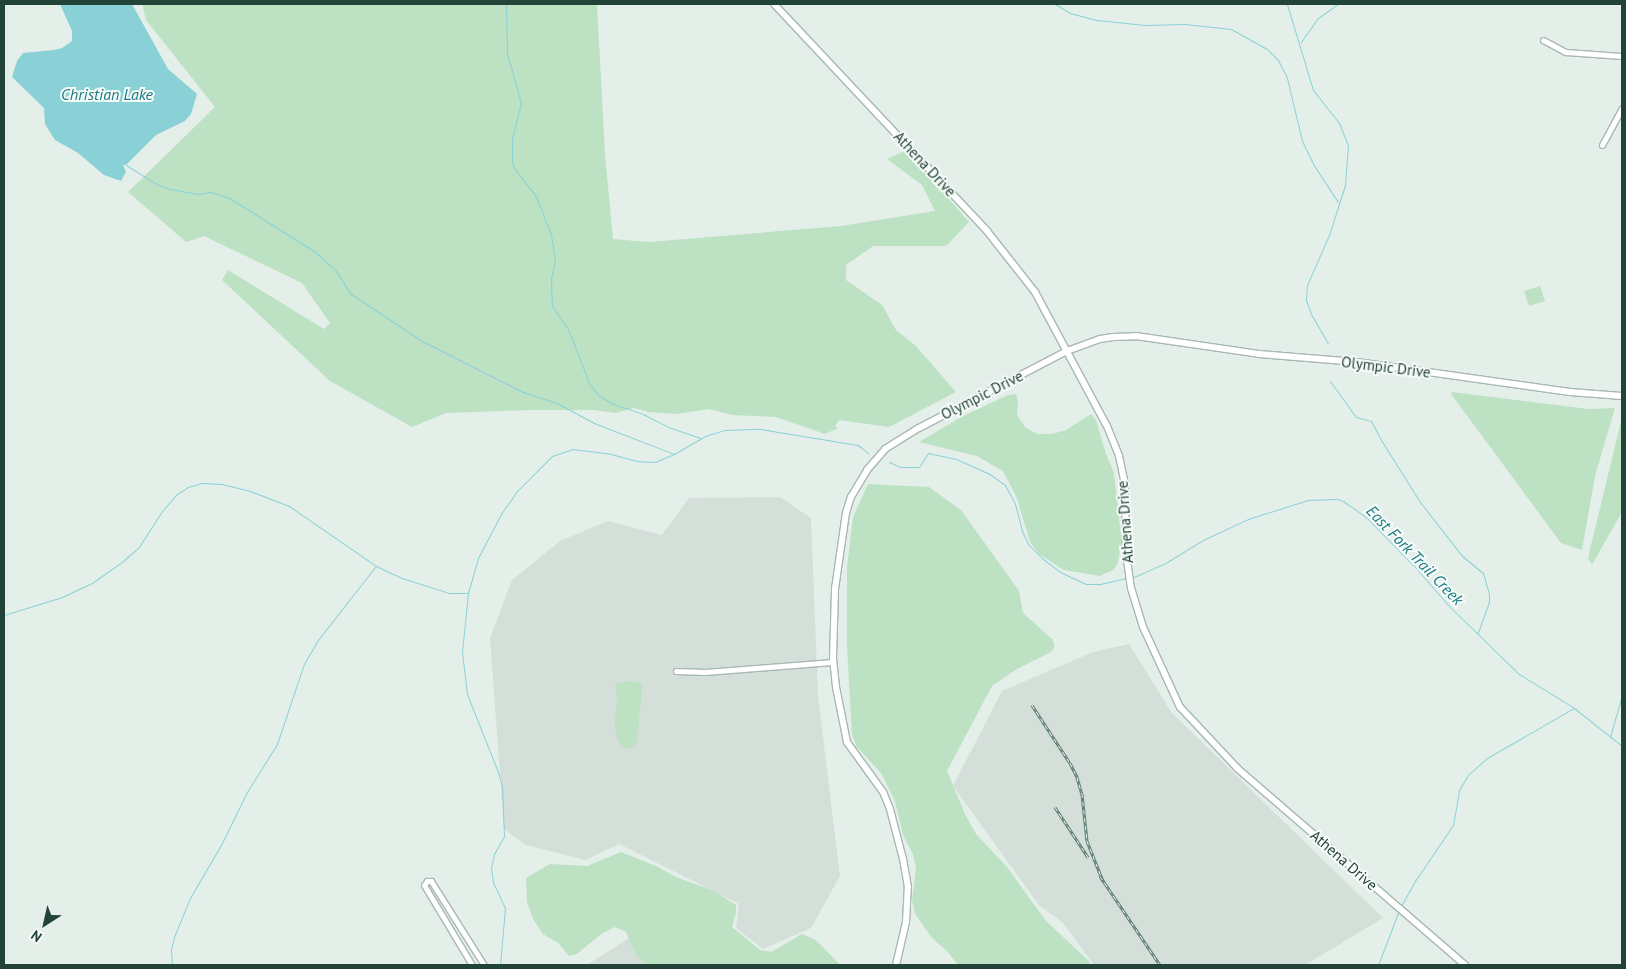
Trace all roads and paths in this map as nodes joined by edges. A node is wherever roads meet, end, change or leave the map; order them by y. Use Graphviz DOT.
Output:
graph roads {
  1 [pos="774,4"];
  2 [pos="1542,40"];
  3 [pos="1622,56"];
  4 [pos="1622,108"];
  5 [pos="1602,145"];
  6 [pos="1067,351"];
  7 [pos="1622,396"];
  8 [pos="833,662"];
  9 [pos="676,671"];
  10 [pos="466,938"];
  11 [pos="458,943"];
  12 [pos="472,965"];
  13 [pos="484,965"];
  14 [pos="896,965"];
  15 [pos="1465,965"];
  1 -- 6 [label="street, Athena Drive"];
  2 -- 3 [label="street"];
  4 -- 5 [label="street"];
  6 -- 7 [label="street, Olympic Drive"];
  6 -- 8 [label="street, Olympic Drive"];
  6 -- 15 [label="street, Athena Drive"];
  8 -- 9 [label="street"];
  8 -- 14 [label="street, Olympic Drive"];
  10 -- 11 [label="street"];
  10 -- 11 [label="street"];
  10 -- 13 [label="street"];
  11 -- 12 [label="street"];
}
